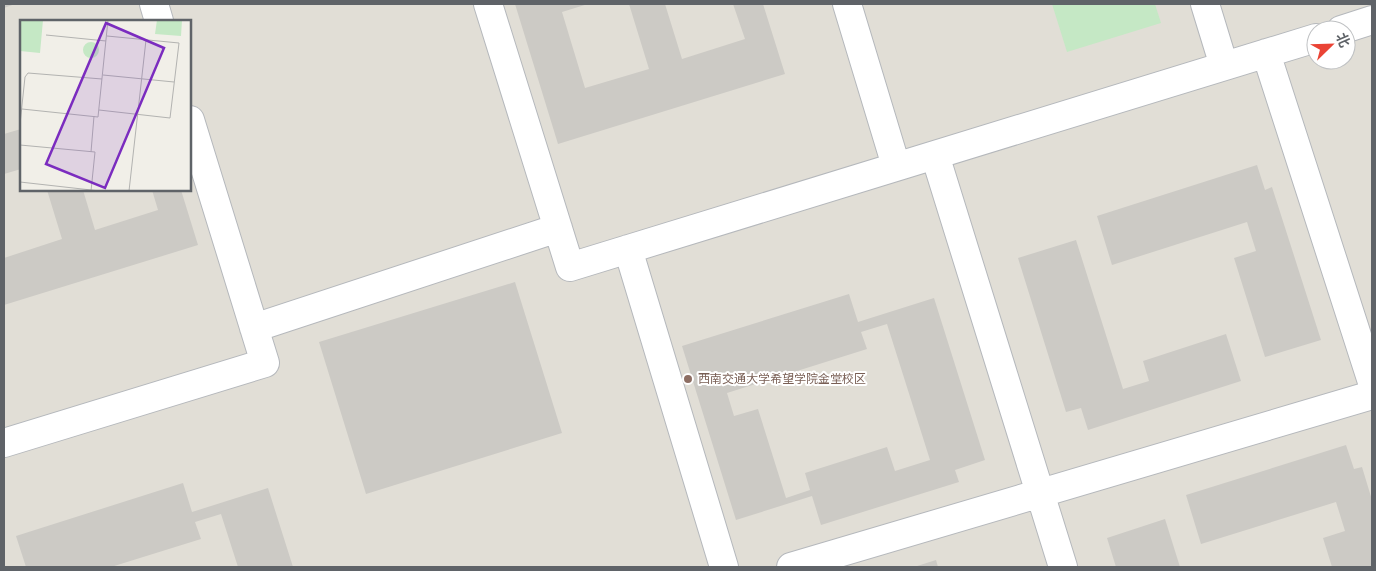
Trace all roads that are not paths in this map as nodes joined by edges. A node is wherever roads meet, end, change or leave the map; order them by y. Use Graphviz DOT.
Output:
graph roads {
  1 [pos="154,4"];
  2 [pos="488,4"];
  3 [pos="847,4"];
  4 [pos="1205,4"];
  5 [pos="159,20"];
  6 [pos="1372,20"];
  7 [pos="1356,25"];
  8 [pos="1306,41"];
  9 [pos="1266,53"];
  10 [pos="1224,66"];
  11 [pos="191,123"];
  12 [pos="935,155"];
  13 [pos="896,166"];
  14 [pos="558,228"];
  15 [pos="628,249"];
  16 [pos="254,328"];
  17 [pos="1372,382"];
  18 [pos="1372,395"];
  19 [pos="4,443"];
  20 [pos="1040,494"];
  21 [pos="724,567"];
  22 [pos="791,567"];
  23 [pos="1063,567"];
  1 -- 5 [label="lane"];
  2 -- 14 [label="lane"];
  3 -- 13 [label="lane"];
  4 -- 10 [label="lane"];
  6 -- 7 [label="lane"];
  8 -- 9 [label="lane"];
  9 -- 10 [label="lane"];
  9 -- 17 [label="lane"];
  10 -- 12 [label="lane"];
  11 -- 16 [label="lane"];
  12 -- 13 [label="lane"];
  12 -- 20 [label="lane"];
  13 -- 15 [label="lane"];
  14 -- 15 [label="lane"];
  14 -- 16 [label="lane"];
  15 -- 21 [label="lane"];
  16 -- 19 [label="lane"];
  18 -- 20 [label="lane"];
  20 -- 22 [label="lane"];
  20 -- 23 [label="lane"];
}
